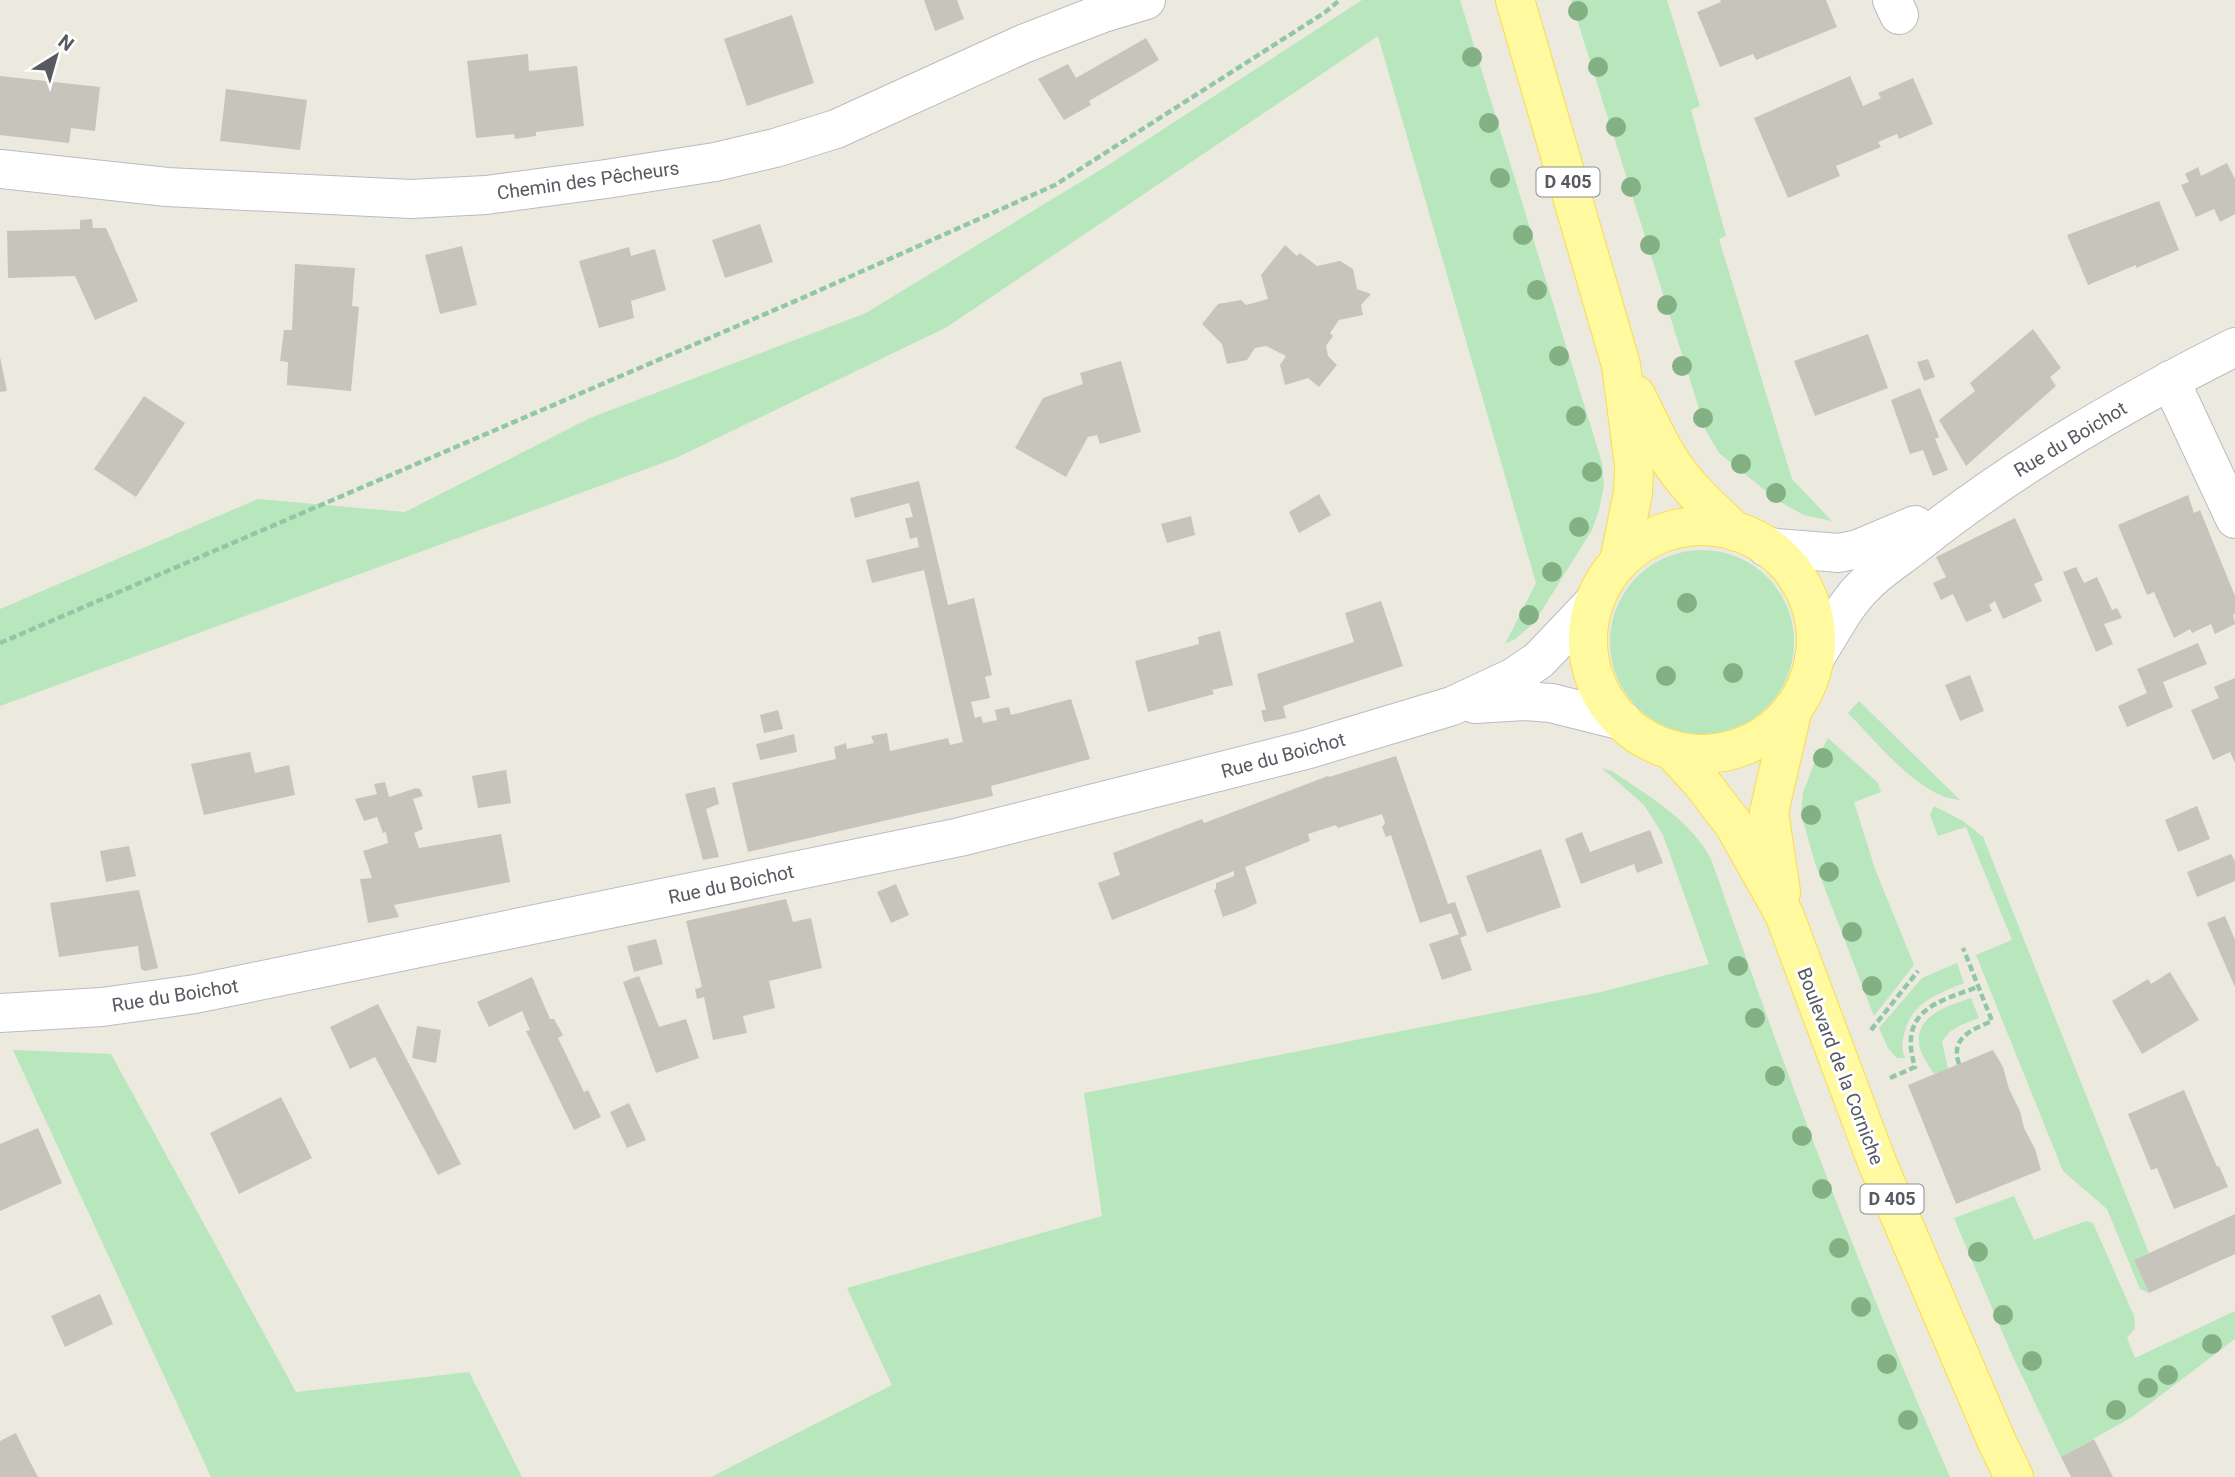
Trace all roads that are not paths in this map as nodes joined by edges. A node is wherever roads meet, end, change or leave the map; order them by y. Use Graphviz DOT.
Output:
graph roads {
  1 [pos="1146,0"];
  2 [pos="1515,0"];
  3 [pos="0,169"];
  4 [pos="2235,347"];
  5 [pos="1621,365"];
  6 [pos="2170,380"];
  7 [pos="1971,500"];
  8 [pos="2235,519"];
  9 [pos="1751,539"];
  10 [pos="1619,561"];
  11 [pos="1594,602"];
  12 [pos="1814,659"];
  13 [pos="1451,706"];
  14 [pos="1793,708"];
  15 [pos="1623,721"];
  16 [pos="1671,749"];
  17 [pos="1784,915"];
  18 [pos="0,1013"];
  19 [pos="2014,1477"];
  1 -- 3 [label="street, Chemin des Pêcheurs"];
  2 -- 5 [label="main road, D 405"];
  4 -- 6 [label="street, Rue du Boichot"];
  5 -- 9 [label="main road, D 405"];
  5 -- 10 [label="main road, D 405"];
  6 -- 7 [label="street, Rue du Boichot"];
  6 -- 8 [label="street"];
  7 -- 9 [label="street, Rue du Boichot"];
  7 -- 12 [label="street, Rue du Boichot"];
  9 -- 10 [label="main road"];
  9 -- 12 [label="main road"];
  10 -- 11 [label="main road"];
  11 -- 13 [label="street, Rue du Boichot"];
  11 -- 15 [label="main road"];
  12 -- 14 [label="main road"];
  13 -- 15 [label="street, Rue du Boichot"];
  13 -- 18 [label="street, Rue du Boichot"];
  14 -- 16 [label="main road"];
  14 -- 17 [label="main road, D 405"];
  15 -- 16 [label="main road"];
  16 -- 17 [label="main road, Boulevard de la Corniche / D 405"];
  17 -- 19 [label="main road, Boulevard de la Corniche / D 405"];
}
